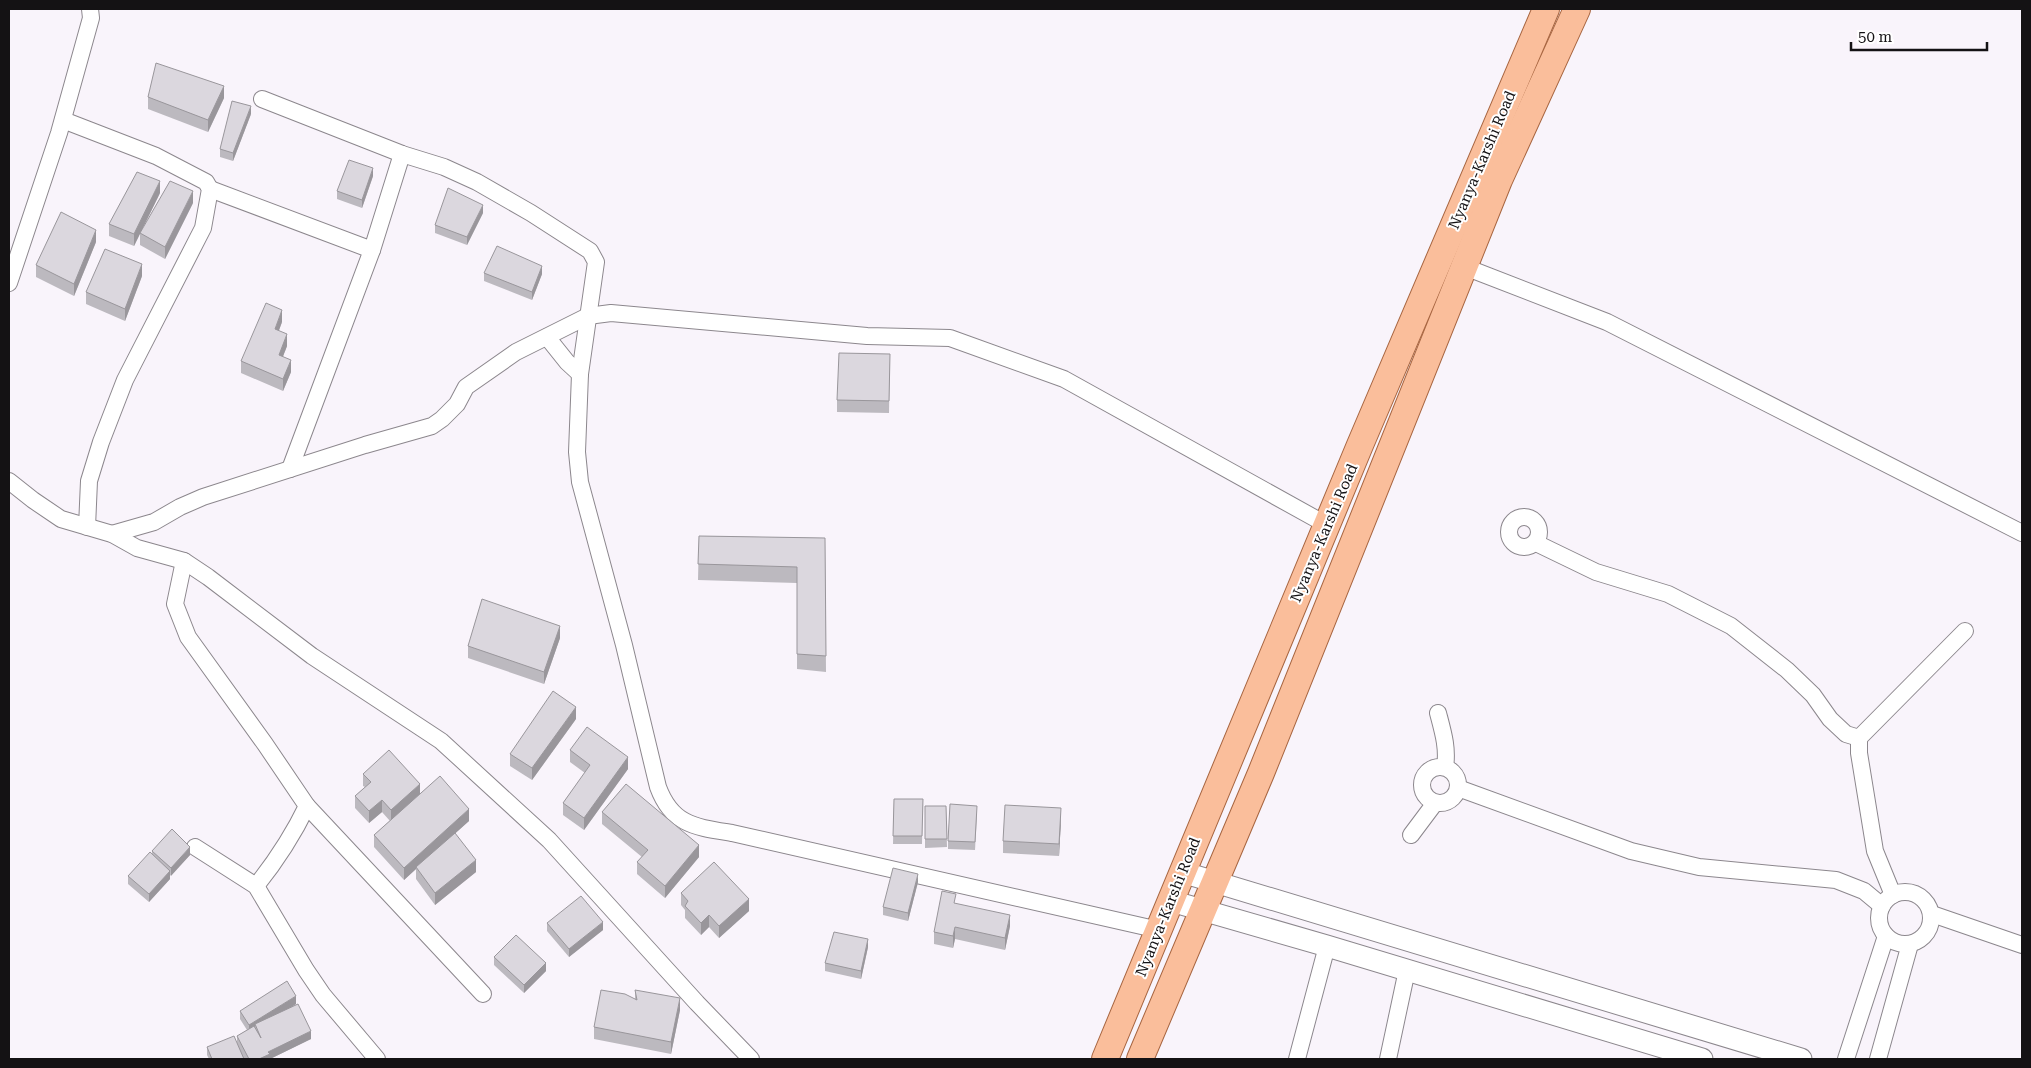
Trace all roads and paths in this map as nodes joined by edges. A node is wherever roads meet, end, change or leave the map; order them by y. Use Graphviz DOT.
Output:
graph roads {
  1 [pos="90,9"];
  2 [pos="1546,9"];
  3 [pos="1577,9"];
  4 [pos="262,99"];
  5 [pos="63,120"];
  6 [pos="402,154"];
  7 [pos="210,188"];
  8 [pos="372,250"];
  9 [pos="1465,267"];
  10 [pos="9,283"];
  11 [pos="588,316"];
  12 [pos="547,337"];
  13 [pos="580,374"];
  14 [pos="1392,374"];
  15 [pos="1417,386"];
  16 [pos="290,469"];
  17 [pos="9,481"];
  18 [pos="1327,525"];
  19 [pos="87,527"];
  20 [pos="2022,532"];
  21 [pos="112,534"];
  22 [pos="1536,543"];
  23 [pos="184,561"];
  24 [pos="1966,631"];
  25 [pos="1438,713"];
  26 [pos="1859,738"];
  27 [pos="1445,768"];
  28 [pos="1458,788"];
  29 [pos="1435,803"];
  30 [pos="307,806"];
  31 [pos="1411,834"];
  32 [pos="195,847"];
  33 [pos="1182,872"];
  34 [pos="1215,882"];
  35 [pos="256,886"];
  36 [pos="1888,900"];
  37 [pos="1171,901"];
  38 [pos="1204,910"];
  39 [pos="1932,914"];
  40 [pos="1159,930"];
  41 [pos="1886,936"];
  42 [pos="1910,944"];
  43 [pos="2022,945"];
  44 [pos="1327,946"];
  45 [pos="1407,970"];
  46 [pos="483,994"];
  47 [pos="1688,1057"];
  48 [pos="376,1059"];
  49 [pos="751,1059"];
  50 [pos="1105,1059"];
  51 [pos="1140,1059"];
  52 [pos="1297,1059"];
  53 [pos="1388,1059"];
  54 [pos="1801,1059"];
  55 [pos="1846,1059"];
  56 [pos="1878,1059"];
  1 -- 5 [label="street"];
  2 -- 14 [label="main road, Nyanya-Karshi Road"];
  3 -- 9 [label="main road, Nyanya-Karshi Road"];
  4 -- 6 [label="street"];
  5 -- 7 [label="street"];
  5 -- 10 [label="street"];
  6 -- 8 [label="street"];
  6 -- 11 [label="street"];
  7 -- 8 [label="street"];
  7 -- 19 [label="street"];
  8 -- 16 [label="street"];
  9 -- 15 [label="main road, Nyanya-Karshi Road"];
  9 -- 20 [label="street"];
  11 -- 12 [label="street"];
  11 -- 13 [label="street"];
  11 -- 18 [label="street"];
  12 -- 13 [label="street"];
  12 -- 16 [label="street"];
  13 -- 40 [label="street"];
  14 -- 15 [label="main road"];
  14 -- 18 [label="main road, Nyanya-Karshi Road"];
  15 -- 34 [label="main road, Nyanya-Karshi Road"];
  16 -- 21 [label="street"];
  17 -- 19 [label="street"];
  18 -- 33 [label="main road, Nyanya-Karshi Road"];
  19 -- 21 [label="street"];
  21 -- 23 [label="street"];
  22 -- 26 [label="street"];
  23 -- 30 [label="street"];
  23 -- 49 [label="street"];
  24 -- 26 [label="street"];
  25 -- 27 [label="street"];
  26 -- 36 [label="street"];
  27 -- 28 [label="street"];
  27 -- 29 [label="street"];
  28 -- 29 [label="street"];
  28 -- 36 [label="street"];
  29 -- 31 [label="street"];
  30 -- 35 [label="street"];
  30 -- 46 [label="street"];
  32 -- 35 [label="street"];
  33 -- 34 [label="street"];
  33 -- 37 [label="main road, Nyanya-Karshi Road"];
  34 -- 38 [label="main road, Nyanya-Karshi Road"];
  34 -- 54 [label="street"];
  35 -- 48 [label="street"];
  36 -- 39 [label="street"];
  36 -- 41 [label="street"];
  37 -- 38 [label="street"];
  37 -- 40 [label="main road, Nyanya-Karshi Road"];
  38 -- 44 [label="street"];
  38 -- 51 [label="main road, Nyanya-Karshi Road"];
  39 -- 42 [label="street"];
  39 -- 43 [label="street"];
  40 -- 50 [label="main road, Nyanya-Karshi Road"];
  41 -- 42 [label="street"];
  41 -- 55 [label="street"];
  42 -- 56 [label="street"];
  44 -- 45 [label="street"];
  44 -- 52 [label="street"];
  45 -- 47 [label="street"];
  45 -- 53 [label="street"];
}
